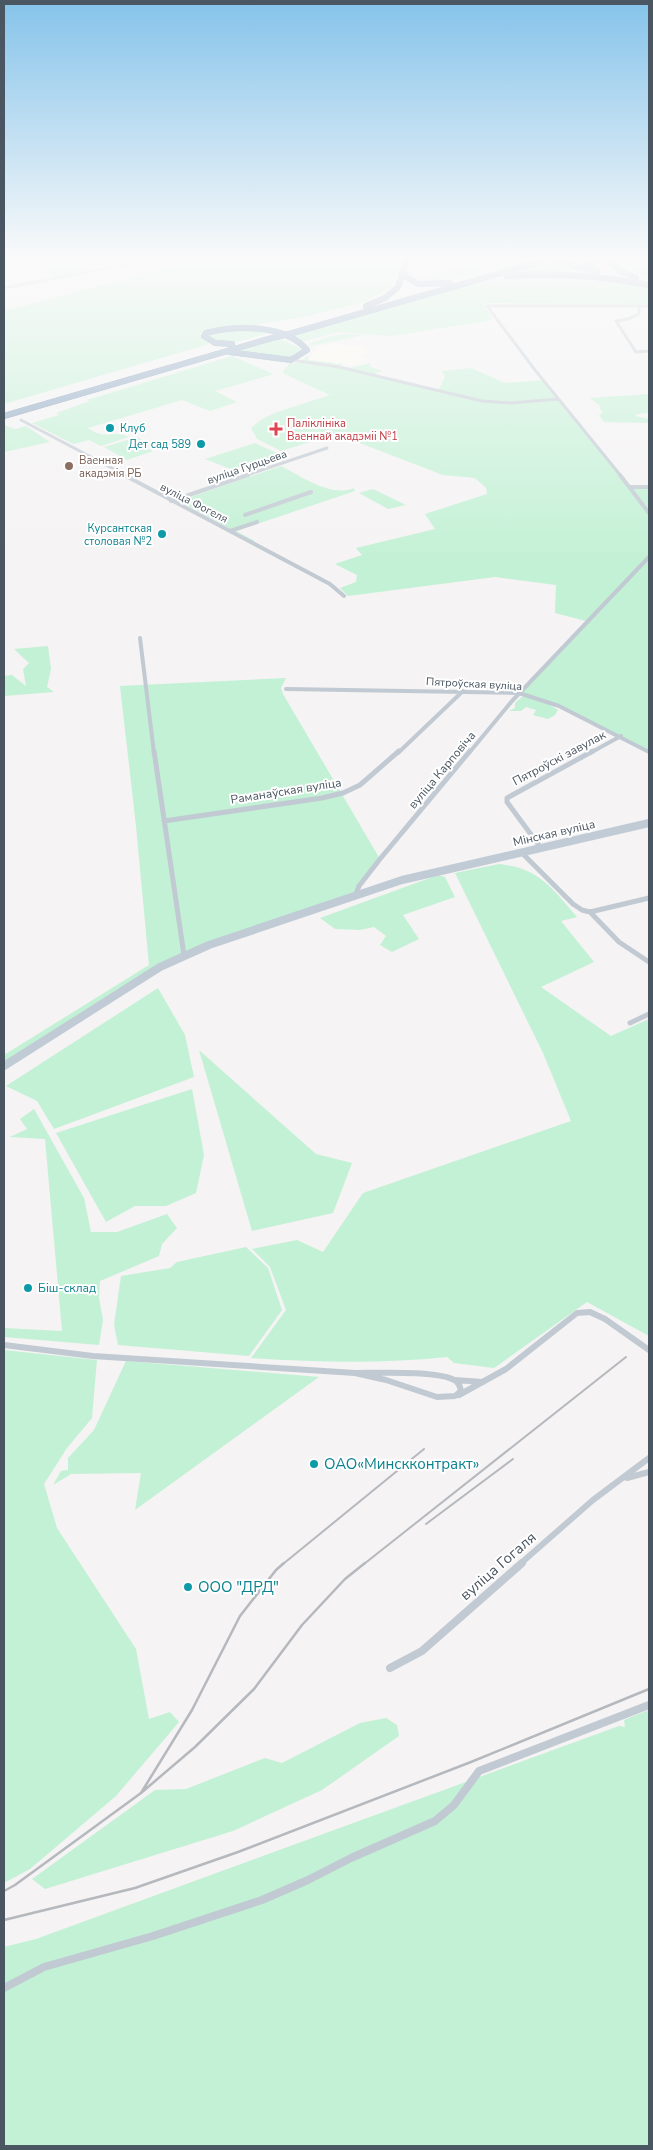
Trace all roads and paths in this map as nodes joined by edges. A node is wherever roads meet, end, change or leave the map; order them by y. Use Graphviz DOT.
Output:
graph roads {
  1 [pos="185,360"];
  2 [pos="293,360"];
  3 [pos="528,360"];
  4 [pos="97,387"];
  5 [pos="558,399"];
  6 [pos="24,410"];
  7 [pos="4,415"];
  8 [pos="21,420"];
  9 [pos="328,448"];
  10 [pos="649,486"];
  11 [pos="629,487"];
  12 [pos="311,492"];
  13 [pos="171,501"];
  14 [pos="649,513"];
  15 [pos="230,531"];
  16 [pos="649,557"];
  17 [pos="344,596"];
  18 [pos="140,638"];
  19 [pos="286,689"];
  20 [pos="463,691"];
  21 [pos="519,693"];
  22 [pos="621,736"];
  23 [pos="649,752"];
  24 [pos="164,820"];
  25 [pos="649,823"];
  26 [pos="541,848"];
  27 [pos="521,852"];
  28 [pos="356,894"];
  29 [pos="649,898"];
  30 [pos="590,912"];
  31 [pos="184,955"];
  32 [pos="649,962"];
  33 [pos="649,1014"];
  34 [pos="630,1023"];
  35 [pos="4,1066"];
  36 [pos="4,1345"];
  37 [pos="649,1350"];
  38 [pos="355,1373"];
  39 [pos="453,1380"];
  40 [pos="488,1380"];
  41 [pos="458,1395"];
  42 [pos="649,1458"];
  43 [pos="649,1472"];
  44 [pos="621,1480"];
  45 [pos="390,1668"];
  46 [pos="649,1705"];
  47 [pos="4,1988"];
  1 -- 4 [label="highway"];
  2 -- 5 [label="street"];
  3 -- 5 [label="street"];
  4 -- 6 [label="highway"];
  4 -- 7 [label="highway"];
  5 -- 11 [label="street"];
  6 -- 7 [label="highway"];
  6 -- 8 [label="highway"];
  7 -- 8 [label="highway"];
  8 -- 13 [label="street, вуліца Фогеля"];
  9 -- 13 [label="street, вуліца Гурцьева"];
  10 -- 11 [label="street"];
  11 -- 14 [label="street"];
  12 -- 15 [label="street"];
  13 -- 15 [label="street, вуліца Фогеля"];
  15 -- 17 [label="street, вуліца Фогеля"];
  16 -- 21 [label="street, вуліца Карповіча"];
  18 -- 24 [label="street"];
  19 -- 20 [label="street, Пятроўская вуліца"];
  20 -- 21 [label="street, Пятроўская вуліца"];
  20 -- 24 [label="street, Раманаўская вуліца"];
  21 -- 22 [label="street, Пятроўская вуліца"];
  21 -- 28 [label="street, вуліца Карповіча"];
  22 -- 23 [label="street, Пятроўская вуліца"];
  22 -- 26 [label="street, Пятроўскі завулак"];
  24 -- 31 [label="street"];
  25 -- 26 [label="main road, Мінская вуліца"];
  26 -- 27 [label="main road, Мінская вуліца"];
  27 -- 28 [label="main road, Мінская вуліца"];
  27 -- 30 [label="street"];
  28 -- 31 [label="main road, Мінская вуліца"];
  29 -- 30 [label="street"];
  30 -- 32 [label="street"];
  31 -- 35 [label="main road, Мінская вуліца"];
  33 -- 34 [label="street"];
  36 -- 38 [label="street"];
  37 -- 40 [label="street"];
  38 -- 39 [label="street"];
  38 -- 41 [label="street"];
  39 -- 40 [label="street"];
  39 -- 41 [label="street"];
  40 -- 41 [label="street"];
  42 -- 44 [label="street, вуліца Гогаля"];
  43 -- 44 [label="street, вуліца Гогаля"];
  44 -- 45 [label="street, вуліца Гогаля"];
  46 -- 47 [label="street"];
}
